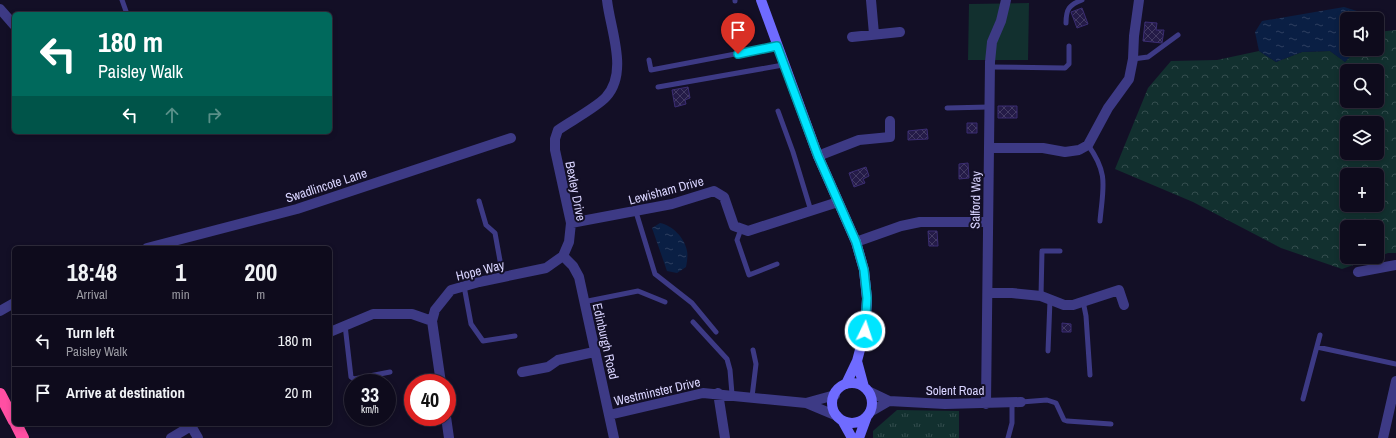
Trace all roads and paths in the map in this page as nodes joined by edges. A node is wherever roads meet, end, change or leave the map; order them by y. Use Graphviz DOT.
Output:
graph roads {
  1 [pos="122,0"];
  2 [pos="607,0"];
  3 [pos="761,0"];
  4 [pos="871,0"];
  5 [pos="1006,0"];
  6 [pos="1082,0"];
  7 [pos="1139,0"];
  8 [pos="0,9"];
  9 [pos="126,12"];
  10 [pos="1066,23"];
  11 [pos="12,24"];
  12 [pos="900,32"];
  13 [pos="874,34"];
  14 [pos="1178,35"];
  15 [pos="852,37"];
  16 [pos="777,46"];
  17 [pos="1069,46"];
  18 [pos="1133,59"];
  19 [pos="650,60"];
  20 [pos="783,64"];
  21 [pos="990,67"];
  22 [pos="658,87"];
  23 [pos="989,107"];
  24 [pos="947,108"];
  25 [pos="778,110"];
  26 [pos="890,121"];
  27 [pos="511,138"];
  28 [pos="1088,145"];
  29 [pos="989,148"];
  30 [pos="818,156"];
  31 [pos="479,201"];
  32 [pos="838,202"];
  33 [pos="811,211"];
  34 [pos="636,212"];
  35 [pos="1100,220"];
  36 [pos="987,222"];
  37 [pos="571,223"];
  38 [pos="740,229"];
  39 [pos="856,242"];
  40 [pos="155,246"];
  41 [pos="1060,251"];
  42 [pos="562,256"];
  43 [pos="777,264"];
  44 [pos="1396,265"];
  45 [pos="1358,272"];
  46 [pos="503,276"];
  47 [pos="464,286"];
  48 [pos="988,293"];
  49 [pos="1045,298"];
  50 [pos="1084,301"];
  51 [pos="583,302"];
  52 [pos="664,302"];
  53 [pos="12,305"];
  54 [pos="1124,305"];
  55 [pos="0,311"];
  56 [pos="432,321"];
  57 [pos="693,322"];
  58 [pos="345,325"];
  59 [pos="332,331"];
  60 [pos="716,332"];
  61 [pos="1320,335"];
  62 [pos="515,336"];
  63 [pos="1317,347"];
  64 [pos="752,350"];
  65 [pos="1048,351"];
  66 [pos="594,352"];
  67 [pos="857,362"];
  68 [pos="1396,364"];
  69 [pos="390,372"];
  70 [pos="522,372"];
  71 [pos="440,374"];
  72 [pos="1090,375"];
  73 [pos="1396,381"];
  74 [pos="846,384"];
  75 [pos="866,389"];
  76 [pos="718,393"];
  77 [pos="0,394"];
  78 [pos="732,394"];
  79 [pos="835,395"];
  80 [pos="752,397"];
  81 [pos="1303,399"];
  82 [pos="889,401"];
  83 [pos="806,403"];
  84 [pos="1017,403"];
  85 [pos="986,404"];
  86 [pos="868,414"];
  87 [pos="609,415"];
  88 [pos="12,417"];
  89 [pos="840,418"];
  90 [pos="1111,424"];
  91 [pos="17,426"];
  92 [pos="189,426"];
  93 [pos="191,426"];
  94 [pos="447,426"];
  95 [pos="23,438"];
  96 [pos="171,438"];
  97 [pos="198,438"];
  98 [pos="449,438"];
  99 [pos="614,438"];
  100 [pos="725,438"];
  101 [pos="852,438"];
  102 [pos="859,438"];
  103 [pos="1008,438"];
  104 [pos="1383,438"];
  1 -- 9 [label="lane"];
  2 -- 37 [label="street, Bexley Drive"];
  3 -- 16 [label="street"];
  4 -- 13 [label="street"];
  5 -- 21 [label="street, Salford Way"];
  6 -- 10 [label="lane"];
  7 -- 18 [label="street"];
  8 -- 11 [label="street"];
  12 -- 13 [label="street"];
  13 -- 15 [label="street"];
  14 -- 18 [label="lane"];
  16 -- 19 [label="lane"];
  16 -- 20 [label="street"];
  17 -- 21 [label="lane"];
  18 -- 28 [label="street"];
  20 -- 22 [label="lane"];
  20 -- 30 [label="street"];
  21 -- 23 [label="street, Salford Way"];
  23 -- 24 [label="lane"];
  23 -- 29 [label="street, Salford Way"];
  25 -- 33 [label="lane"];
  26 -- 30 [label="street"];
  27 -- 40 [label="street, Swadlincote Lane"];
  28 -- 29 [label="street"];
  28 -- 35 [label="lane"];
  29 -- 36 [label="street, Salford Way"];
  30 -- 32 [label="street"];
  31 -- 46 [label="lane"];
  32 -- 33 [label="street"];
  32 -- 39 [label="street"];
  33 -- 38 [label="street"];
  34 -- 37 [label="street, Lewisham Drive"];
  34 -- 38 [label="street, Lewisham Drive"];
  34 -- 60 [label="lane"];
  36 -- 39 [label="street"];
  36 -- 48 [label="street, Salford Way"];
  37 -- 42 [label="street, Bexley Drive"];
  38 -- 43 [label="lane"];
  39 -- 67 [label="street"];
  41 -- 49 [label="lane"];
  42 -- 46 [label="street, Hope Way"];
  42 -- 51 [label="street, Edinburgh Road"];
  44 -- 45 [label="street"];
  46 -- 47 [label="street, Hope Way"];
  47 -- 56 [label="street, Hope Way"];
  47 -- 62 [label="lane"];
  48 -- 49 [label="street"];
  48 -- 85 [label="street, Salford Way"];
  49 -- 50 [label="street"];
  49 -- 65 [label="lane"];
  50 -- 54 [label="street"];
  50 -- 72 [label="lane"];
  51 -- 52 [label="lane"];
  51 -- 66 [label="street, Edinburgh Road"];
  53 -- 55 [label="street"];
  56 -- 58 [label="street"];
  56 -- 71 [label="street"];
  57 -- 78 [label="lane"];
  58 -- 59 [label="street"];
  58 -- 69 [label="lane"];
  61 -- 63 [label="lane"];
  63 -- 68 [label="lane"];
  63 -- 81 [label="lane"];
  64 -- 80 [label="lane"];
  66 -- 70 [label="street"];
  66 -- 87 [label="street, Edinburgh Road"];
  67 -- 74 [label="street"];
  67 -- 75 [label="street"];
  73 -- 104 [label="street"];
  74 -- 75 [label="street"];
  74 -- 79 [label="street"];
  75 -- 82 [label="street, Solent Road"];
  75 -- 86 [label="street"];
  76 -- 78 [label="street, Westminster Drive"];
  76 -- 87 [label="street, Westminster Drive"];
  76 -- 100 [label="street"];
  77 -- 88 [label="highway"];
  78 -- 80 [label="street, Westminster Drive"];
  79 -- 83 [label="street, Westminster Drive"];
  79 -- 89 [label="street"];
  80 -- 83 [label="street, Westminster Drive"];
  82 -- 85 [label="street, Solent Road"];
  82 -- 86 [label="street"];
  83 -- 89 [label="street, Westminster Drive"];
  84 -- 85 [label="street, Solent Road"];
  84 -- 90 [label="lane"];
  84 -- 103 [label="lane"];
  86 -- 89 [label="street"];
  86 -- 102 [label="street"];
  87 -- 99 [label="street, Edinburgh Road"];
  89 -- 101 [label="street"];
  91 -- 95 [label="highway"];
  92 -- 96 [label="street"];
  93 -- 97 [label="street"];
  94 -- 98 [label="street"];
}
